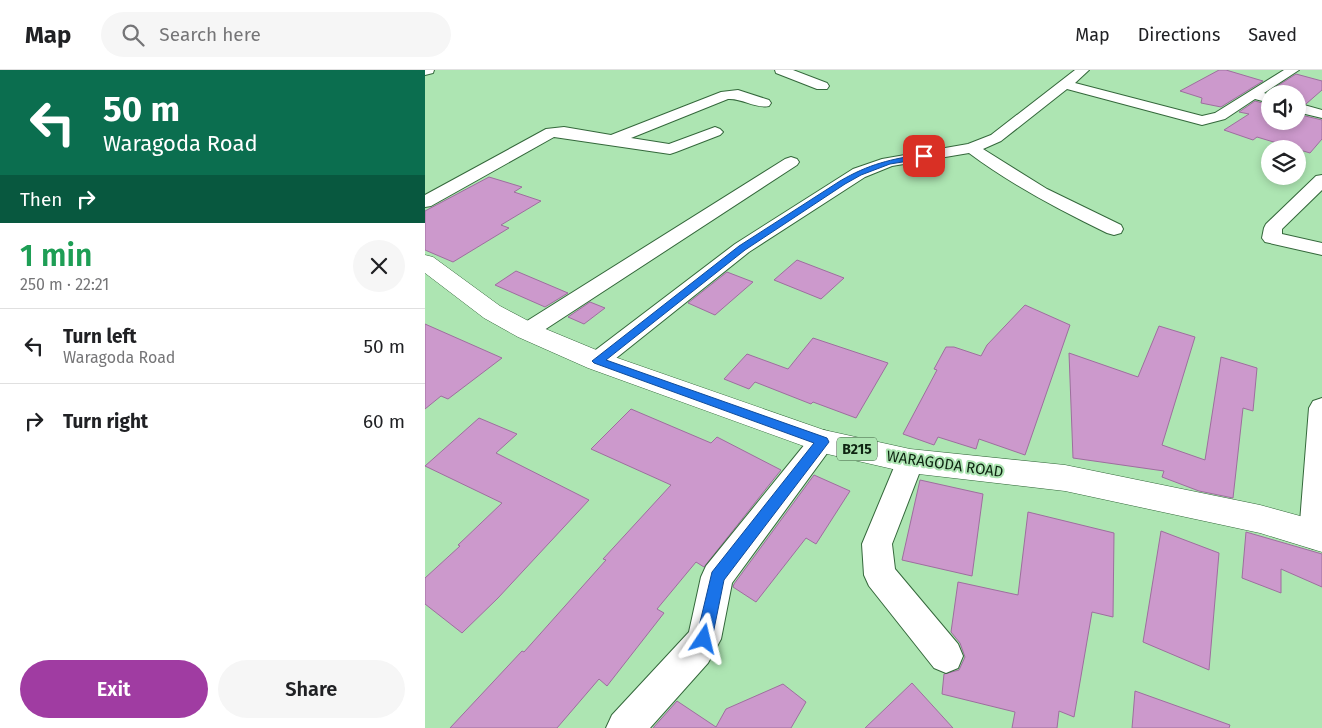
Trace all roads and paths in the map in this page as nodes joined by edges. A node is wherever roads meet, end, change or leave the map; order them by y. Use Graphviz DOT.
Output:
graph roads {
  1 [pos="781,70"];
  2 [pos="1083,70"];
  3 [pos="1293,70"];
  4 [pos="1065,84"];
  5 [pos="823,86"];
  6 [pos="1253,94"];
  7 [pos="1261,96"];
  8 [pos="764,103"];
  9 [pos="1306,110"];
  10 [pos="1322,114"];
  11 [pos="715,132"];
  12 [pos="612,140"];
  13 [pos="972,148"];
  14 [pos="791,162"];
  15 [pos="1322,180"];
  16 [pos="425,202"];
  17 [pos="1114,229"];
  18 [pos="1322,249"];
  19 [pos="425,262"];
  20 [pos="527,331"];
  21 [pos="597,361"];
  22 [pos="1322,408"];
  23 [pos="823,442"];
  24 [pos="910,461"];
  25 [pos="1318,536"];
  26 [pos="946,656"];
  27 [pos="625,728"];
  1 -- 5 [label="street"];
  2 -- 4 [label="street"];
  3 -- 6 [label="street"];
  4 -- 6 [label="street"];
  4 -- 13 [label="street"];
  6 -- 7 [label="street"];
  8 -- 12 [label="street"];
  9 -- 10 [label="street"];
  11 -- 12 [label="street"];
  12 -- 16 [label="street"];
  13 -- 17 [label="street"];
  13 -- 21 [label="street"];
  14 -- 20 [label="street"];
  15 -- 18 [label="street"];
  19 -- 20 [label="main road, WARAGODA ROAD / B215"];
  20 -- 21 [label="main road, WARAGODA ROAD / B215"];
  21 -- 23 [label="main road, WARAGODA ROAD / B215"];
  22 -- 25 [label="street"];
  23 -- 24 [label="main road, WARAGODA ROAD / B215"];
  23 -- 27 [label="street"];
  24 -- 25 [label="main road, WARAGODA ROAD / B215"];
  24 -- 26 [label="street"];
}
